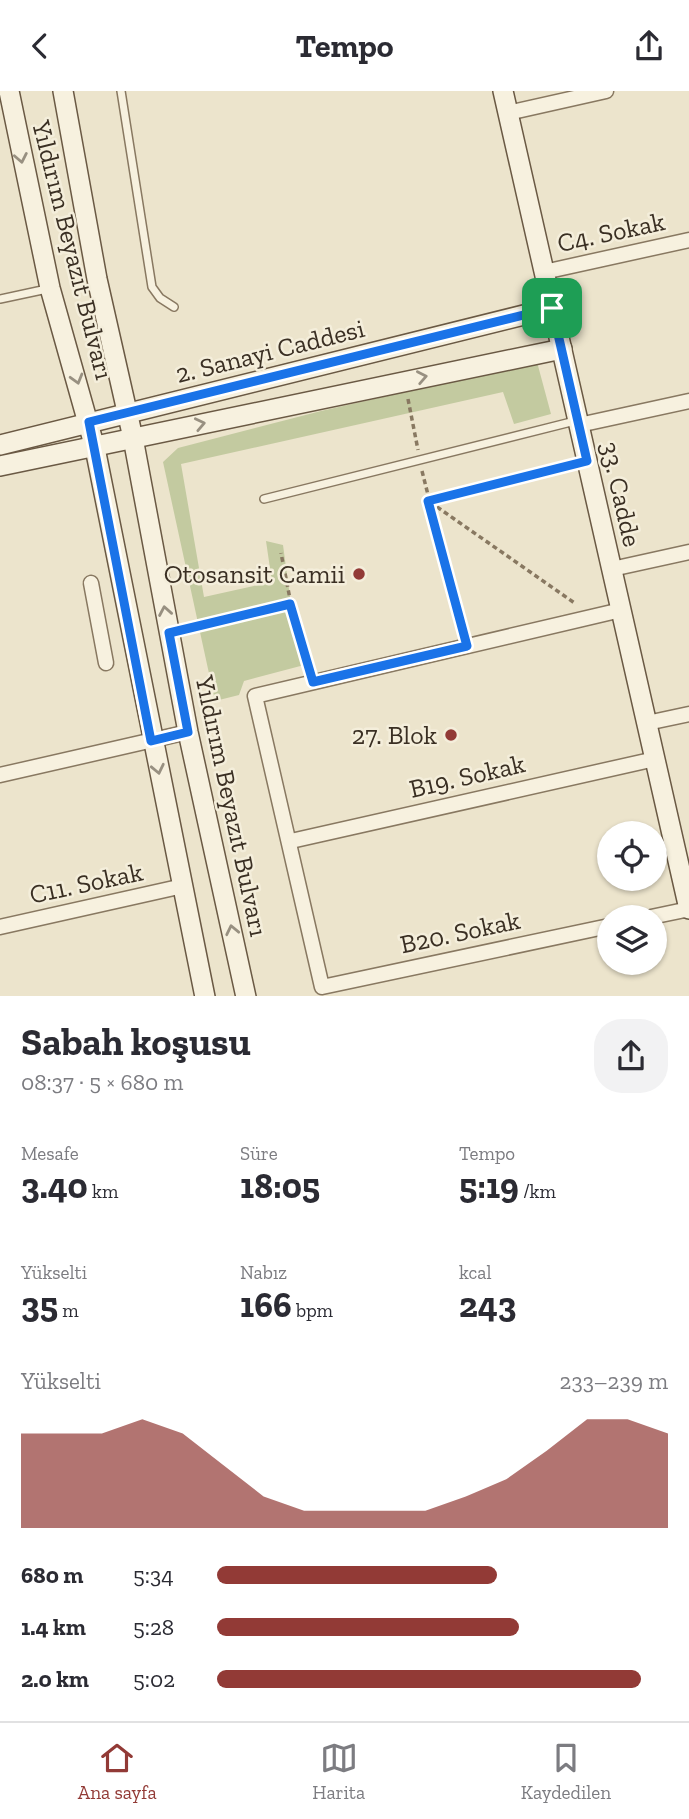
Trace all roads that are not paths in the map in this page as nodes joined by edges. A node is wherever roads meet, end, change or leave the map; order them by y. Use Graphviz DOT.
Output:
graph roads {
  1 [pos="9,91"];
  2 [pos="63,91"];
  3 [pos="121,91"];
  4 [pos="503,91"];
  5 [pos="606,91"];
  6 [pos="508,113"];
  7 [pos="689,240"];
  8 [pos="544,272"];
  9 [pos="50,288"];
  10 [pos="0,299"];
  11 [pos="174,307"];
  12 [pos="552,308"];
  13 [pos="562,349"];
  14 [pos="689,401"];
  15 [pos="126,412"];
  16 [pos="89,422"];
  17 [pos="578,422"];
  18 [pos="133,438"];
  19 [pos="0,445"];
  20 [pos="95,447"];
  21 [pos="0,466"];
  22 [pos="264,499"];
  23 [pos="689,552"];
  24 [pos="611,569"];
  25 [pos="91,583"];
  26 [pos="621,610"];
  27 [pos="106,663"];
  28 [pos="689,714"];
  29 [pos="647,723"];
  30 [pos="188,732"];
  31 [pos="151,741"];
  32 [pos="655,759"];
  33 [pos="0,775"];
  34 [pos="290,841"];
  35 [pos="684,865"];
  36 [pos="183,886"];
  37 [pos="689,909"];
  38 [pos="667,914"];
  39 [pos="0,927"];
  40 [pos="597,929"];
  41 [pos="205,996"];
  42 [pos="246,996"];
  1 -- 9 [label="main road, Yıldırım Beyazıt Bulvarı, one-way"];
  2 -- 15 [label="main road, Yıldırım Beyazıt Bulvarı"];
  3 -- 11 [label="lane"];
  4 -- 6 [label="main road, 33. Cadde"];
  5 -- 6 [label="street"];
  6 -- 8 [label="main road, 33. Cadde"];
  7 -- 8 [label="street, C4. Sokak"];
  8 -- 12 [label="main road, 33. Cadde"];
  9 -- 10 [label="lane"];
  9 -- 16 [label="main road, Yıldırım Beyazıt Bulvarı, one-way"];
  12 -- 13 [label="main road, 33. Cadde"];
  12 -- 15 [label="main road, 2. Sanayi Caddesi"];
  13 -- 17 [label="main road, 33. Cadde"];
  18 -- 13 [label="main road, 2. Sanayi Caddesi, one-way"];
  14 -- 17 [label="street"];
  15 -- 16 [label="main road, 2. Sanayi Caddesi"];
  15 -- 18 [label="main road, Yıldırım Beyazıt Bulvarı"];
  16 -- 19 [label="main road, 2. Sanayi Caddesi"];
  16 -- 20 [label="main road, Yıldırım Beyazıt Bulvarı"];
  17 -- 22 [label="lane"];
  17 -- 24 [label="main road, 33. Cadde"];
  18 -- 20 [label="main road, 2. Sanayi Caddesi"];
  30 -- 18 [label="main road, Yıldırım Beyazıt Bulvarı, one-way"];
  20 -- 21 [label="main road, 2. Sanayi Caddesi"];
  20 -- 31 [label="main road, Yıldırım Beyazıt Bulvarı"];
  23 -- 24 [label="street"];
  24 -- 26 [label="main road, 33. Cadde"];
  25 -- 27 [label="street"];
  26 -- 29 [label="main road, 33. Cadde"];
  26 -- 34 [label="street"];
  28 -- 29 [label="street"];
  29 -- 32 [label="main road, 33. Cadde"];
  30 -- 31 [label="street"];
  42 -- 30 [label="main road, Yıldırım Beyazıt Bulvarı, one-way"];
  31 -- 33 [label="street"];
  31 -- 36 [label="main road, Yıldırım Beyazıt Bulvarı, one-way"];
  32 -- 34 [label="street, B19. Sokak"];
  32 -- 35 [label="main road, 33. Cadde"];
  34 -- 40 [label="street, B20. Sokak"];
  35 -- 37 [label="main road, 33. Cadde"];
  36 -- 39 [label="street, C11. Sokak"];
  36 -- 41 [label="main road, Yıldırım Beyazıt Bulvarı"];
  37 -- 38 [label="street"];
}
